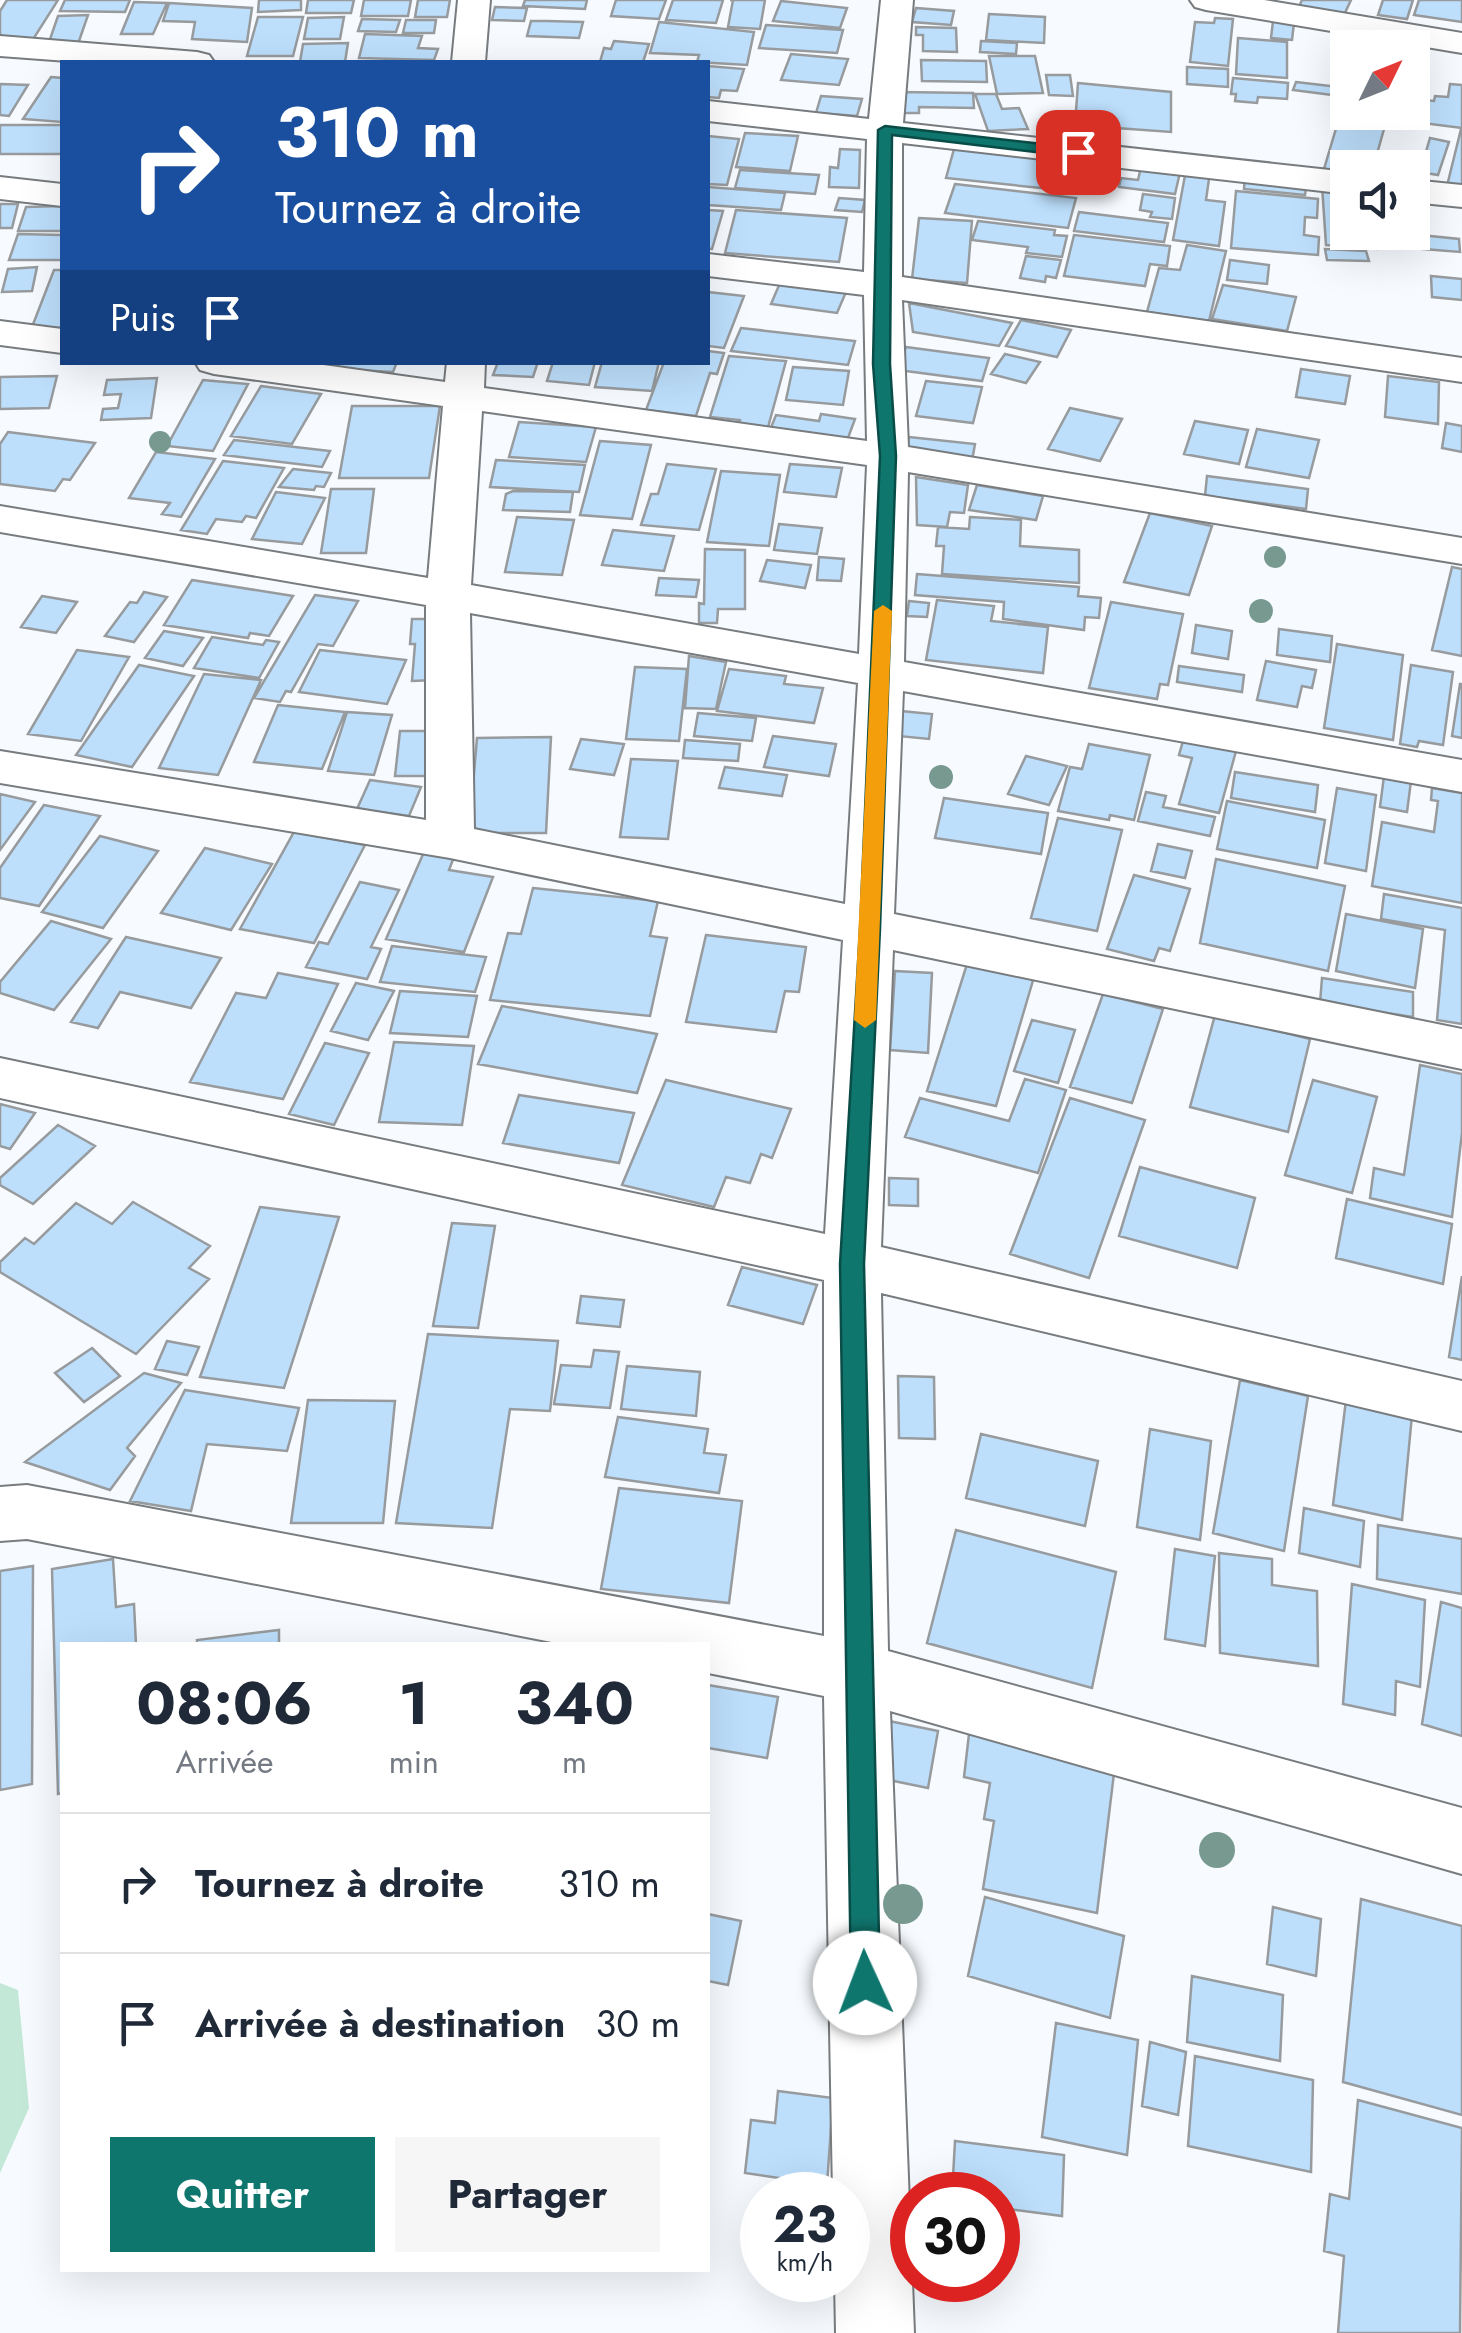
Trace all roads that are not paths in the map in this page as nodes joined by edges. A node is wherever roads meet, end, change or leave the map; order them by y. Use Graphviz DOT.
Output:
graph roads {
  1 [pos="474,0"];
  2 [pos="897,0"];
  3 [pos="1206,0"];
  4 [pos="1462,43"];
  5 [pos="0,46"];
  6 [pos="172,60"];
  7 [pos="468,60"];
  8 [pos="710,111"];
  9 [pos="885,130"];
  10 [pos="1330,181"];
  11 [pos="0,188"];
  12 [pos="1430,193"];
  13 [pos="60,195"];
  14 [pos="1462,196"];
  15 [pos="710,266"];
  16 [pos="884,286"];
  17 [pos="0,333"];
  18 [pos="60,341"];
  19 [pos="256,365"];
  20 [pos="1462,370"];
  21 [pos="465,380"];
  22 [pos="888,456"];
  23 [pos="0,520"];
  24 [pos="1462,551"];
  25 [pos="448,594"];
  26 [pos="881,674"];
  27 [pos="0,767"];
  28 [pos="1462,776"];
  29 [pos="450,841"];
  30 [pos="870,929"];
  31 [pos="1462,1049"];
  32 [pos="0,1078"];
  33 [pos="852,1264"];
  34 [pos="1462,1406"];
  35 [pos="0,1514"];
  36 [pos="700,1642"];
  37 [pos="710,1644"];
  38 [pos="856,1672"];
  39 [pos="1462,1841"];
  40 [pos="876,2333"];
  1 -- 7 [label="street"];
  2 -- 9 [label="street"];
  3 -- 4 [label="street"];
  5 -- 6 [label="street"];
  8 -- 9 [label="street"];
  9 -- 10 [label="street"];
  9 -- 16 [label="street"];
  11 -- 13 [label="street"];
  12 -- 14 [label="street"];
  15 -- 16 [label="street"];
  16 -- 20 [label="street"];
  16 -- 22 [label="street"];
  17 -- 18 [label="street"];
  19 -- 21 [label="street"];
  21 -- 22 [label="street"];
  21 -- 25 [label="street"];
  22 -- 24 [label="street"];
  22 -- 26 [label="street"];
  23 -- 25 [label="street"];
  25 -- 26 [label="street"];
  25 -- 29 [label="street"];
  26 -- 28 [label="street"];
  26 -- 30 [label="street"];
  27 -- 29 [label="street"];
  29 -- 30 [label="street"];
  30 -- 31 [label="street"];
  30 -- 33 [label="street"];
  32 -- 33 [label="street"];
  33 -- 34 [label="street"];
  33 -- 38 [label="street"];
  35 -- 36 [label="street"];
  37 -- 38 [label="street"];
  38 -- 39 [label="street"];
  38 -- 40 [label="street"];
}
